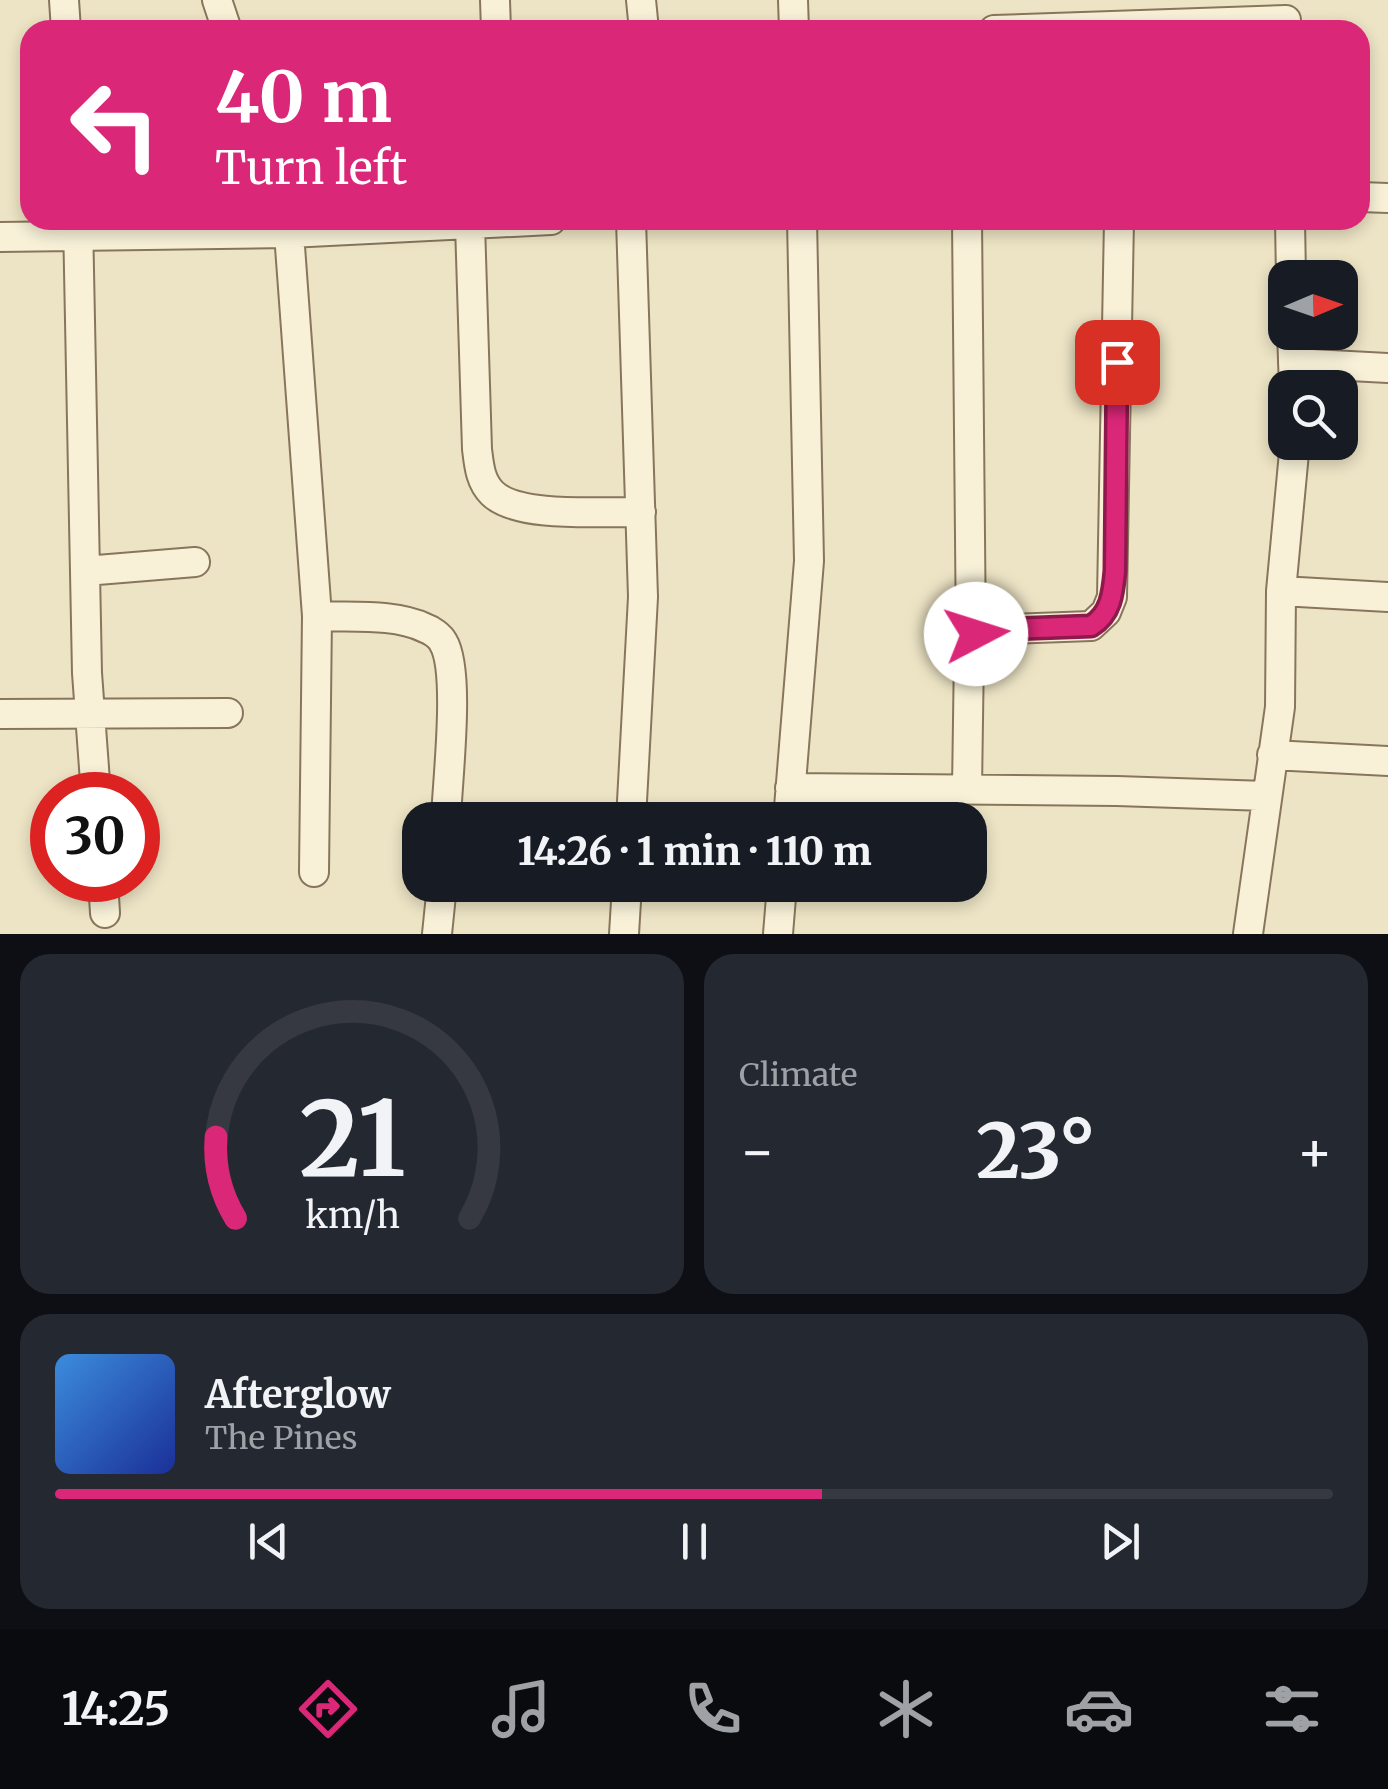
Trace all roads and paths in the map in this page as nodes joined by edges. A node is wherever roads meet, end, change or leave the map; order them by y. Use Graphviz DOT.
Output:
graph roads {
  1 [pos="1286,17"];
  2 [pos="1219,20"];
  3 [pos="61,230"];
  4 [pos="79,230"];
  5 [pos="163,230"];
  6 [pos="349,230"];
  7 [pos="470,230"];
  8 [pos="631,230"];
  9 [pos="802,230"];
  10 [pos="968,230"];
  11 [pos="1119,230"];
  12 [pos="1290,230"];
  13 [pos="288,233"];
  14 [pos="0,237"];
  15 [pos="1291,260"];
  16 [pos="1388,368"];
  17 [pos="1358,370"];
  18 [pos="1293,460"];
  19 [pos="641,512"];
  20 [pos="195,562"];
  21 [pos="85,571"];
  22 [pos="1280,591"];
  23 [pos="1388,596"];
  24 [pos="317,616"];
  25 [pos="971,642"];
  26 [pos="228,712"];
  27 [pos="0,714"];
  28 [pos="90,714"];
  29 [pos="1272,754"];
  30 [pos="1388,761"];
  31 [pos="94,772"];
  32 [pos="790,788"];
  33 [pos="967,789"];
  34 [pos="1266,796"];
  35 [pos="447,802"];
  36 [pos="632,802"];
  37 [pos="789,802"];
  38 [pos="314,872"];
  39 [pos="104,902"];
  40 [pos="440,902"];
  41 [pos="626,902"];
  42 [pos="781,902"];
  43 [pos="105,913"];
  44 [pos="437,934"];
  45 [pos="624,934"];
  46 [pos="778,934"];
  47 [pos="1248,934"];
  1 -- 2 [label="street"];
  3 -- 14 [label="street"];
  4 -- 21 [label="street"];
  5 -- 13 [label="street"];
  6 -- 13 [label="street"];
  7 -- 19 [label="street"];
  8 -- 19 [label="street"];
  9 -- 32 [label="street"];
  10 -- 25 [label="street"];
  11 -- 25 [label="street"];
  12 -- 15 [label="street"];
  13 -- 24 [label="street"];
  16 -- 17 [label="street"];
  18 -- 22 [label="street"];
  19 -- 36 [label="street"];
  20 -- 21 [label="street"];
  21 -- 28 [label="street"];
  22 -- 23 [label="street"];
  22 -- 29 [label="street"];
  24 -- 35 [label="street"];
  24 -- 38 [label="street"];
  25 -- 33 [label="street"];
  26 -- 28 [label="street"];
  27 -- 28 [label="street"];
  28 -- 31 [label="street"];
  29 -- 30 [label="street"];
  29 -- 34 [label="street"];
  32 -- 33 [label="street"];
  32 -- 37 [label="street"];
  33 -- 34 [label="street"];
  34 -- 47 [label="street"];
  39 -- 43 [label="street"];
  40 -- 44 [label="street"];
  41 -- 45 [label="street"];
  42 -- 46 [label="street"];
}
